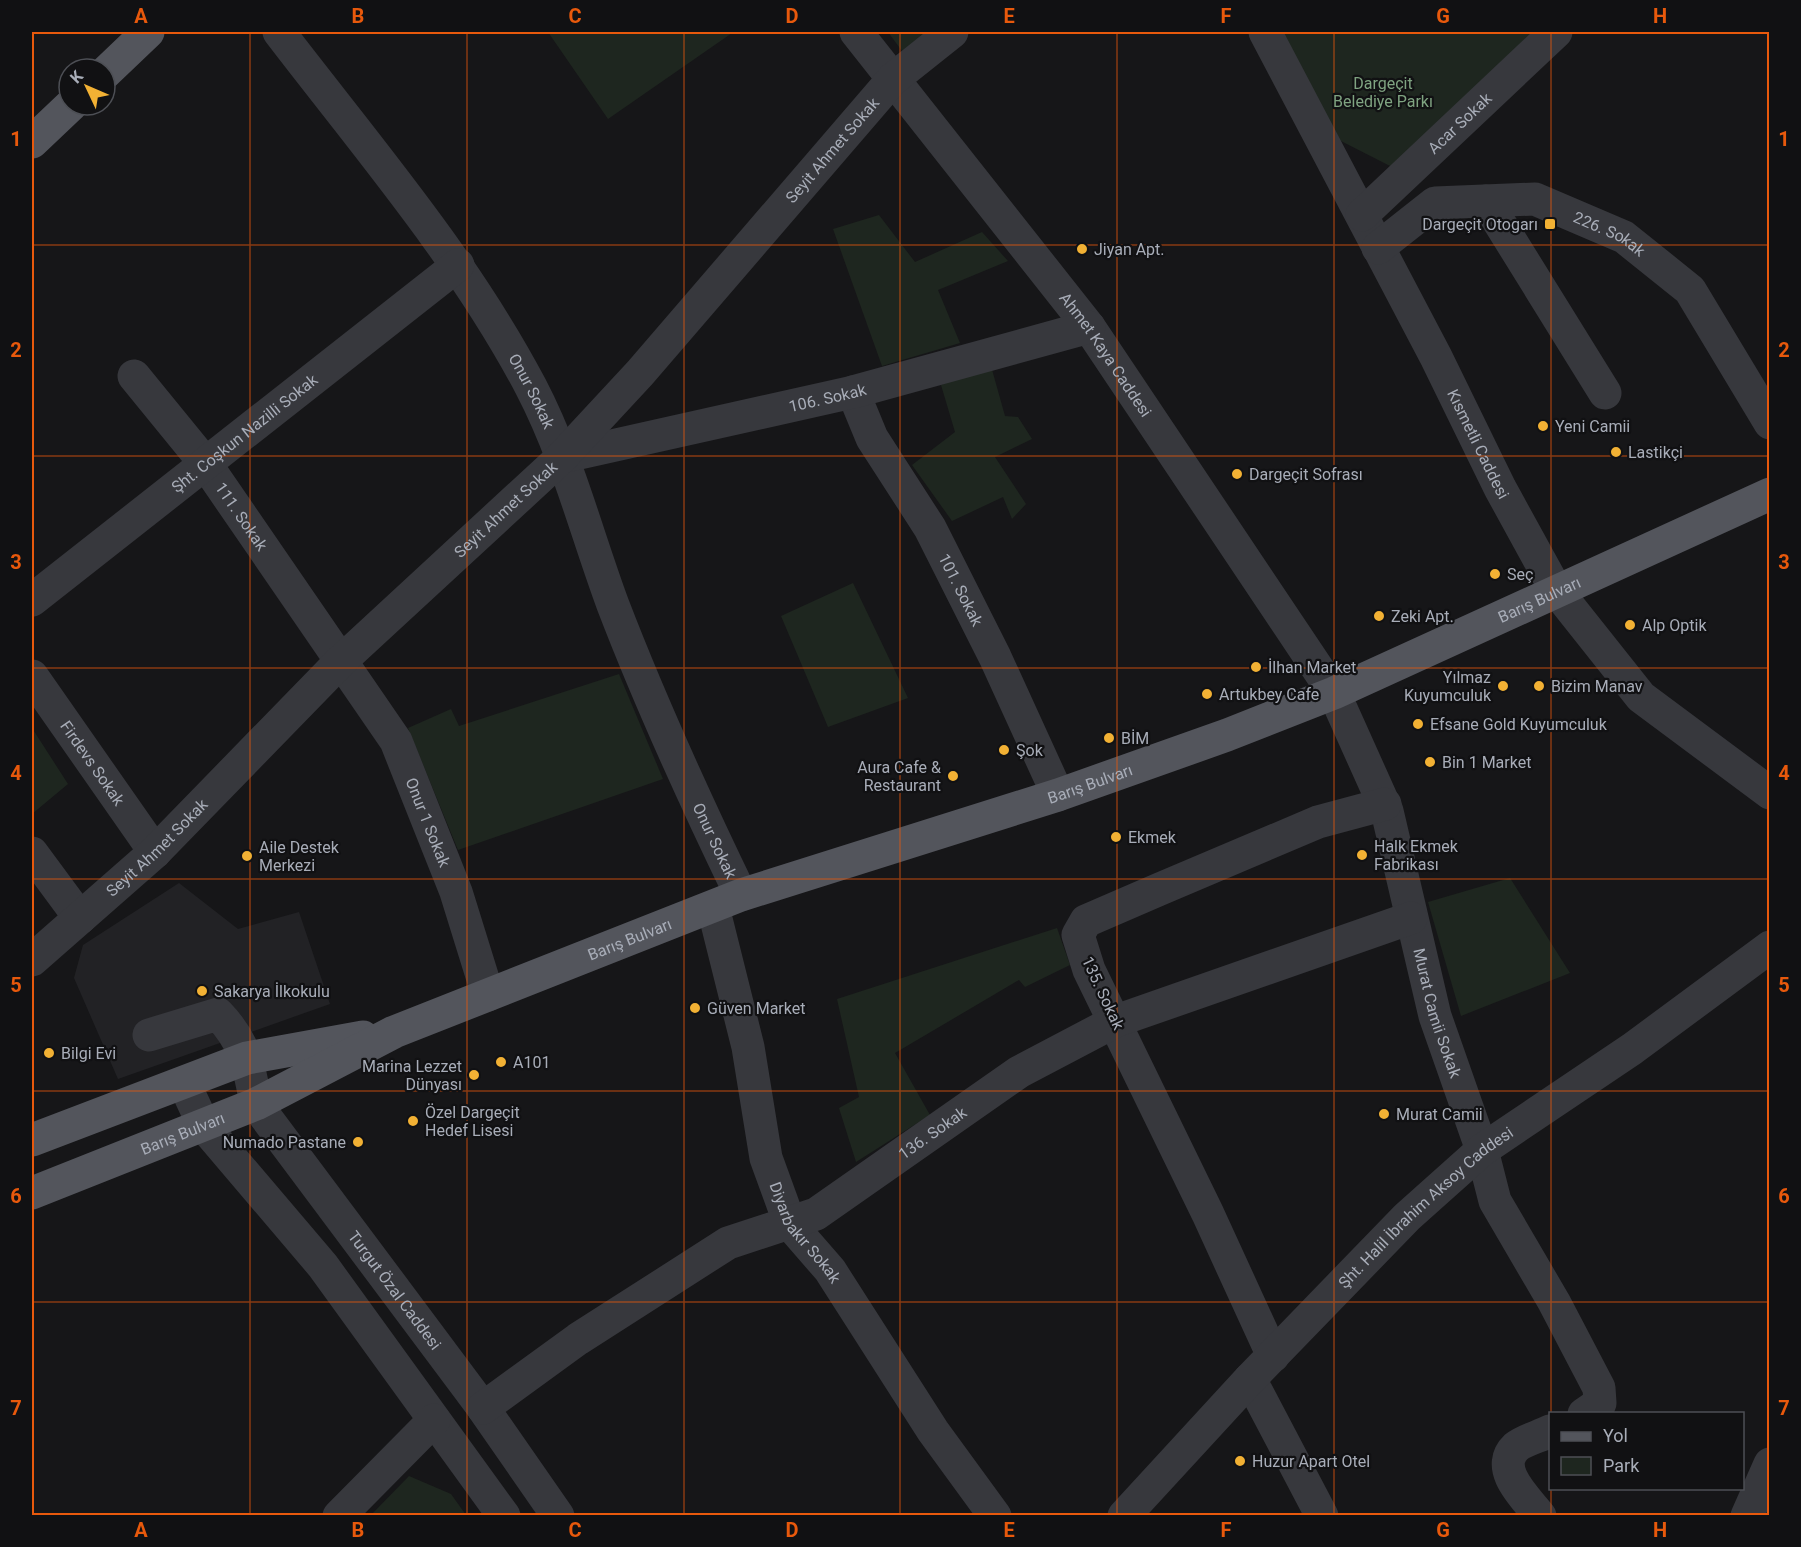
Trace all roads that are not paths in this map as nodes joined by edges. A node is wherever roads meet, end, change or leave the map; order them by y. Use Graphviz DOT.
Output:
graph roads {
  1 [pos="148,32"];
  2 [pos="279,32"];
  3 [pos="856,32"];
  4 [pos="952,32"];
  5 [pos="1264,32"];
  6 [pos="1557,32"];
  7 [pos="117,62"];
  8 [pos="893,79"];
  9 [pos="58,117"];
  10 [pos="32,142"];
  11 [pos="1486,201"];
  12 [pos="1362,215"];
  13 [pos="1378,248"];
  14 [pos="458,265"];
  15 [pos="1089,327"];
  16 [pos="134,376"];
  17 [pos="853,392"];
  18 [pos="1605,393"];
  19 [pos="1770,423"];
  20 [pos="562,457"];
  21 [pos="205,464"];
  22 [pos="1770,494"];
  23 [pos="1556,591"];
  24 [pos="32,600"];
  25 [pos="340,662"];
  26 [pos="32,676"];
  27 [pos="1334,693"];
  28 [pos="1770,793"];
  29 [pos="1058,795"];
  30 [pos="1384,804"];
  31 [pos="155,852"];
  32 [pos="32,853"];
  33 [pos="727,901"];
  34 [pos="80,918"];
  35 [pos="1411,918"];
  36 [pos="1770,947"];
  37 [pos="32,960"];
  38 [pos="488,995"];
  39 [pos="1116,1021"];
  40 [pos="394,1032"];
  41 [pos="149,1035"];
  42 [pos="247,1058"];
  43 [pos="184,1083"];
  44 [pos="256,1104"];
  45 [pos="204,1126"];
  46 [pos="32,1140"];
  47 [pos="1482,1150"];
  48 [pos="32,1193"];
  49 [pos="790,1224"];
  50 [pos="1273,1356"];
  51 [pos="1250,1379"];
  52 [pos="483,1408"];
  53 [pos="1586,1412"];
  54 [pos="435,1420"];
  55 [pos="1549,1432"];
  56 [pos="1770,1464"];
  57 [pos="339,1515"];
  58 [pos="504,1515"];
  59 [pos="558,1515"];
  60 [pos="995,1515"];
  61 [pos="1124,1515"];
  62 [pos="1322,1515"];
  63 [pos="1540,1515"];
  64 [pos="1748,1515"];
  1 -- 7 [label="main road"];
  2 -- 14 [label="street, Onur Sokak"];
  3 -- 8 [label="street, Ahmet Kaya Caddesi"];
  4 -- 8 [label="street, Seyit Ahmet Sokak"];
  5 -- 12 [label="street, Kısmetli Caddesi"];
  6 -- 12 [label="street, Acar Sokak"];
  8 -- 15 [label="street, Ahmet Kaya Caddesi"];
  8 -- 20 [label="street, Seyit Ahmet Sokak"];
  9 -- 10 [label="main road"];
  11 -- 13 [label="street, 226. Sokak"];
  11 -- 18 [label="street"];
  11 -- 19 [label="street, 226. Sokak"];
  12 -- 13 [label="street, Kısmetli Caddesi"];
  13 -- 23 [label="street, Kısmetli Caddesi"];
  14 -- 20 [label="street, Onur Sokak"];
  14 -- 21 [label="street, Şht. Coşkun Nazilli Sokak"];
  15 -- 17 [label="street, 106. Sokak"];
  15 -- 27 [label="street, Ahmet Kaya Caddesi"];
  16 -- 21 [label="street, 111. Sokak"];
  17 -- 20 [label="street, 106. Sokak"];
  17 -- 29 [label="street, 101. Sokak"];
  20 -- 25 [label="street, Seyit Ahmet Sokak"];
  20 -- 33 [label="street, Onur Sokak"];
  21 -- 24 [label="street, Şht. Coşkun Nazilli Sokak"];
  21 -- 25 [label="street, 111. Sokak"];
  22 -- 23 [label="main road, Barış Bulvarı"];
  23 -- 27 [label="main road, Barış Bulvarı"];
  23 -- 28 [label="street, Kısmetli Caddesi"];
  25 -- 31 [label="street, Seyit Ahmet Sokak"];
  25 -- 38 [label="street, Onur 1 Sokak"];
  26 -- 31 [label="street, Firdevs Sokak"];
  27 -- 29 [label="main road, Barış Bulvarı"];
  27 -- 30 [label="street, Murat Camii Sokak"];
  29 -- 33 [label="main road, Barış Bulvarı"];
  30 -- 35 [label="street, Murat Camii Sokak"];
  30 -- 39 [label="street, 135. Sokak"];
  31 -- 34 [label="street, Seyit Ahmet Sokak"];
  32 -- 34 [label="street"];
  33 -- 38 [label="main road, Barış Bulvarı"];
  33 -- 49 [label="street, Diyarbakır Sokak"];
  34 -- 37 [label="street, Seyit Ahmet Sokak"];
  35 -- 39 [label="street, 136. Sokak"];
  35 -- 47 [label="street, Murat Camii Sokak"];
  36 -- 47 [label="street, Şht. Halil İbrahim Aksoy Caddesi"];
  38 -- 40 [label="main road, Barış Bulvarı"];
  39 -- 49 [label="street, 136. Sokak"];
  39 -- 50 [label="street, 135. Sokak"];
  40 -- 42 [label="main road, Barış Bulvarı"];
  40 -- 44 [label="main road, Barış Bulvarı"];
  41 -- 42 [label="street, Turgut Özal Caddesi"];
  42 -- 43 [label="main road, Barış Bulvarı"];
  42 -- 44 [label="street, Turgut Özal Caddesi"];
  43 -- 45 [label="street"];
  43 -- 46 [label="main road, Barış Bulvarı"];
  44 -- 45 [label="main road, Barış Bulvarı"];
  44 -- 52 [label="street, Turgut Özal Caddesi"];
  45 -- 48 [label="main road, Barış Bulvarı"];
  45 -- 54 [label="street"];
  47 -- 50 [label="street, Şht. Halil İbrahim Aksoy Caddesi"];
  47 -- 53 [label="street, Murat Camii Sokak"];
  49 -- 52 [label="street, 136. Sokak"];
  49 -- 60 [label="street, Diyarbakır Sokak"];
  50 -- 51 [label="street, Şht. Halil İbrahim Aksoy Caddesi"];
  51 -- 61 [label="street, Şht. Halil İbrahim Aksoy Caddesi"];
  51 -- 62 [label="street"];
  52 -- 59 [label="street, Turgut Özal Caddesi"];
  54 -- 57 [label="street"];
  54 -- 58 [label="street"];
  55 -- 63 [label="street"];
  56 -- 64 [label="street"];
}
